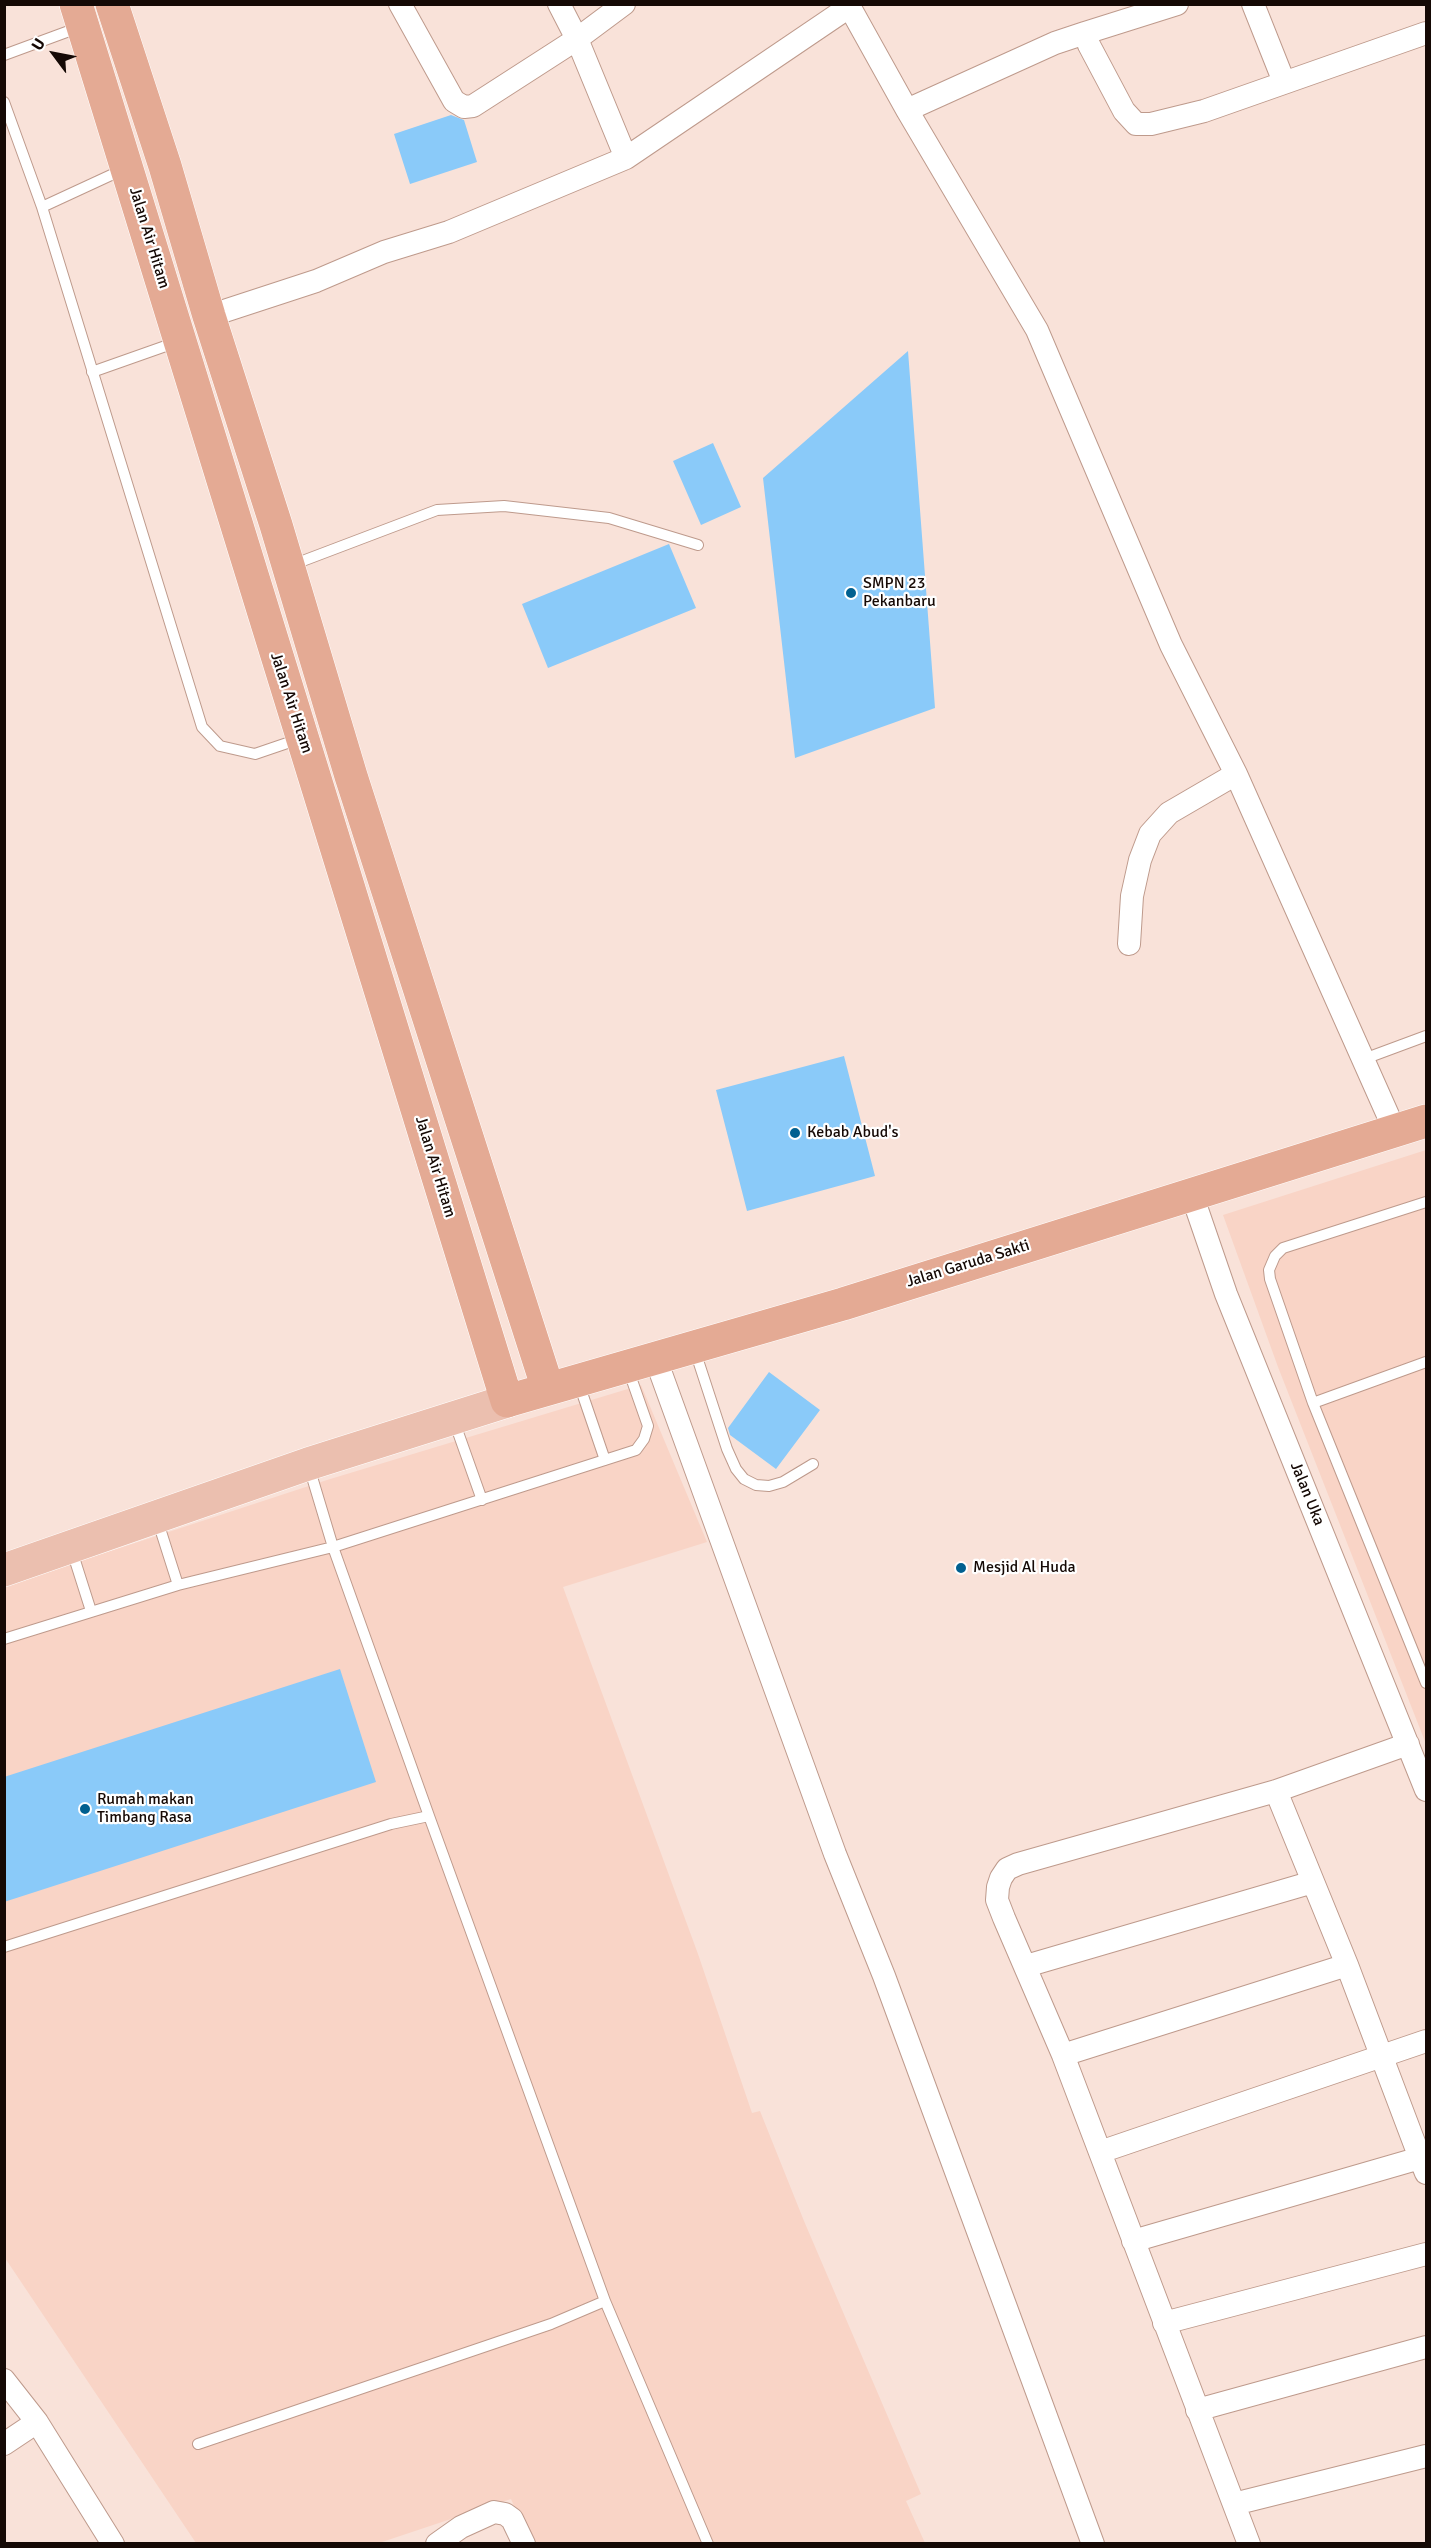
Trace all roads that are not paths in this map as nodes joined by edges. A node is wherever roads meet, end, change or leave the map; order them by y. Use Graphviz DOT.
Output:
graph roads {
  1 [pos="112,4"];
  2 [pos="400,4"];
  3 [pos="559,4"];
  4 [pos="624,4"];
  5 [pos="1177,4"];
  6 [pos="1253,4"];
  7 [pos="849,6"];
  8 [pos="80,16"];
  9 [pos="1085,33"];
  10 [pos="1426,33"];
  11 [pos="577,39"];
  12 [pos="4,55"];
  13 [pos="1284,82"];
  14 [pos="4,102"];
  15 [pos="907,110"];
  16 [pos="626,158"];
  17 [pos="128,168"];
  18 [pos="42,207"];
  19 [pos="209,316"];
  20 [pos="180,341"];
  21 [pos="92,372"];
  22 [pos="698,545"];
  23 [pos="289,566"];
  24 [pos="302,738"];
  25 [pos="1236,774"];
  26 [pos="1129,944"];
  27 [pos="1426,1036"];
  28 [pos="1364,1059"];
  29 [pos="1426,1121"];
  30 [pos="1395,1131"];
  31 [pos="1192,1195"];
  32 [pos="1426,1202"];
  33 [pos="694,1348"];
  34 [pos="641,1361"];
  35 [pos="1426,1362"];
  36 [pos="563,1384"];
  37 [pos="507,1401"];
  38 [pos="1313,1403"];
  39 [pos="453,1418"];
  40 [pos="605,1460"];
  41 [pos="308,1464"];
  42 [pos="813,1464"];
  43 [pos="482,1500"];
  44 [pos="157,1516"];
  45 [pos="71,1546"];
  46 [pos="333,1547"];
  47 [pos="4,1570"];
  48 [pos="178,1585"];
  49 [pos="91,1611"];
  50 [pos="5,1637"];
  51 [pos="1426,1683"];
  52 [pos="1408,1744"];
  53 [pos="1426,1790"];
  54 [pos="1276,1791"];
  55 [pos="429,1816"];
  56 [pos="1313,1882"];
  57 [pos="4,1947"];
  58 [pos="1347,1965"];
  59 [pos="1026,1966"];
  60 [pos="1426,2041"];
  61 [pos="1063,2055"];
  62 [pos="1381,2056"];
  63 [pos="1100,2152"];
  64 [pos="1423,2165"];
  65 [pos="1133,2241"];
  66 [pos="1426,2254"];
  67 [pos="605,2301"];
  68 [pos="1164,2323"];
  69 [pos="1426,2347"];
  70 [pos="4,2380"];
  71 [pos="1197,2410"];
  72 [pos="37,2422"];
  73 [pos="4,2444"];
  74 [pos="198,2444"];
  75 [pos="1426,2456"];
  76 [pos="1234,2504"];
  77 [pos="113,2544"];
  78 [pos="437,2544"];
  79 [pos="524,2544"];
  80 [pos="708,2544"];
  81 [pos="1093,2544"];
  82 [pos="1249,2544"];
  1 -- 19 [label="highway"];
  2 -- 11 [label="street"];
  3 -- 11 [label="street"];
  4 -- 11 [label="street"];
  5 -- 9 [label="street"];
  6 -- 13 [label="street"];
  7 -- 15 [label="street"];
  7 -- 16 [label="street"];
  8 -- 12 [label="lane"];
  8 -- 17 [label="highway, Jalan Air Hitam"];
  9 -- 13 [label="street"];
  9 -- 15 [label="street"];
  10 -- 13 [label="street"];
  11 -- 16 [label="street"];
  14 -- 18 [label="lane"];
  15 -- 25 [label="street"];
  16 -- 19 [label="street"];
  17 -- 18 [label="lane"];
  17 -- 20 [label="highway, Jalan Air Hitam"];
  18 -- 21 [label="lane"];
  19 -- 23 [label="highway"];
  20 -- 21 [label="lane"];
  20 -- 24 [label="highway, Jalan Air Hitam"];
  21 -- 24 [label="lane"];
  22 -- 23 [label="lane"];
  23 -- 36 [label="highway"];
  24 -- 37 [label="highway, Jalan Air Hitam"];
  25 -- 26 [label="street"];
  25 -- 28 [label="street"];
  27 -- 28 [label="lane"];
  28 -- 30 [label="street"];
  29 -- 30 [label="highway, Jalan Garuda Sakti"];
  30 -- 31 [label="highway, Jalan Garuda Sakti"];
  31 -- 33 [label="highway, Jalan Garuda Sakti"];
  31 -- 52 [label="street, Jalan Uka"];
  32 -- 38 [label="lane"];
  33 -- 34 [label="highway, Jalan Garuda Sakti"];
  33 -- 42 [label="lane"];
  34 -- 36 [label="highway, Jalan Garuda Sakti"];
  34 -- 40 [label="lane"];
  34 -- 81 [label="street"];
  35 -- 38 [label="lane"];
  36 -- 37 [label="highway, Jalan Garuda Sakti"];
  36 -- 40 [label="lane"];
  37 -- 39 [label="main road"];
  38 -- 51 [label="lane"];
  39 -- 41 [label="main road"];
  39 -- 43 [label="lane"];
  40 -- 43 [label="lane"];
  41 -- 44 [label="main road"];
  41 -- 46 [label="lane"];
  43 -- 46 [label="lane"];
  44 -- 45 [label="main road"];
  44 -- 48 [label="lane"];
  45 -- 47 [label="main road"];
  45 -- 49 [label="lane"];
  46 -- 48 [label="lane"];
  46 -- 55 [label="lane"];
  48 -- 49 [label="lane"];
  49 -- 50 [label="lane"];
  52 -- 53 [label="street, Jalan Uka"];
  52 -- 54 [label="street"];
  54 -- 56 [label="street"];
  54 -- 59 [label="street"];
  55 -- 57 [label="lane"];
  55 -- 67 [label="lane"];
  56 -- 58 [label="street"];
  56 -- 59 [label="street"];
  58 -- 61 [label="street"];
  58 -- 62 [label="street"];
  59 -- 61 [label="street"];
  60 -- 62 [label="street"];
  61 -- 63 [label="street"];
  62 -- 63 [label="street"];
  62 -- 64 [label="street"];
  63 -- 65 [label="street"];
  64 -- 65 [label="street"];
  65 -- 68 [label="street"];
  66 -- 68 [label="street"];
  67 -- 74 [label="lane"];
  67 -- 80 [label="lane"];
  68 -- 71 [label="street"];
  69 -- 71 [label="street"];
  70 -- 72 [label="street"];
  71 -- 76 [label="street"];
  72 -- 73 [label="street"];
  72 -- 77 [label="street"];
  75 -- 76 [label="street"];
  76 -- 82 [label="street"];
  78 -- 79 [label="street"];
}
